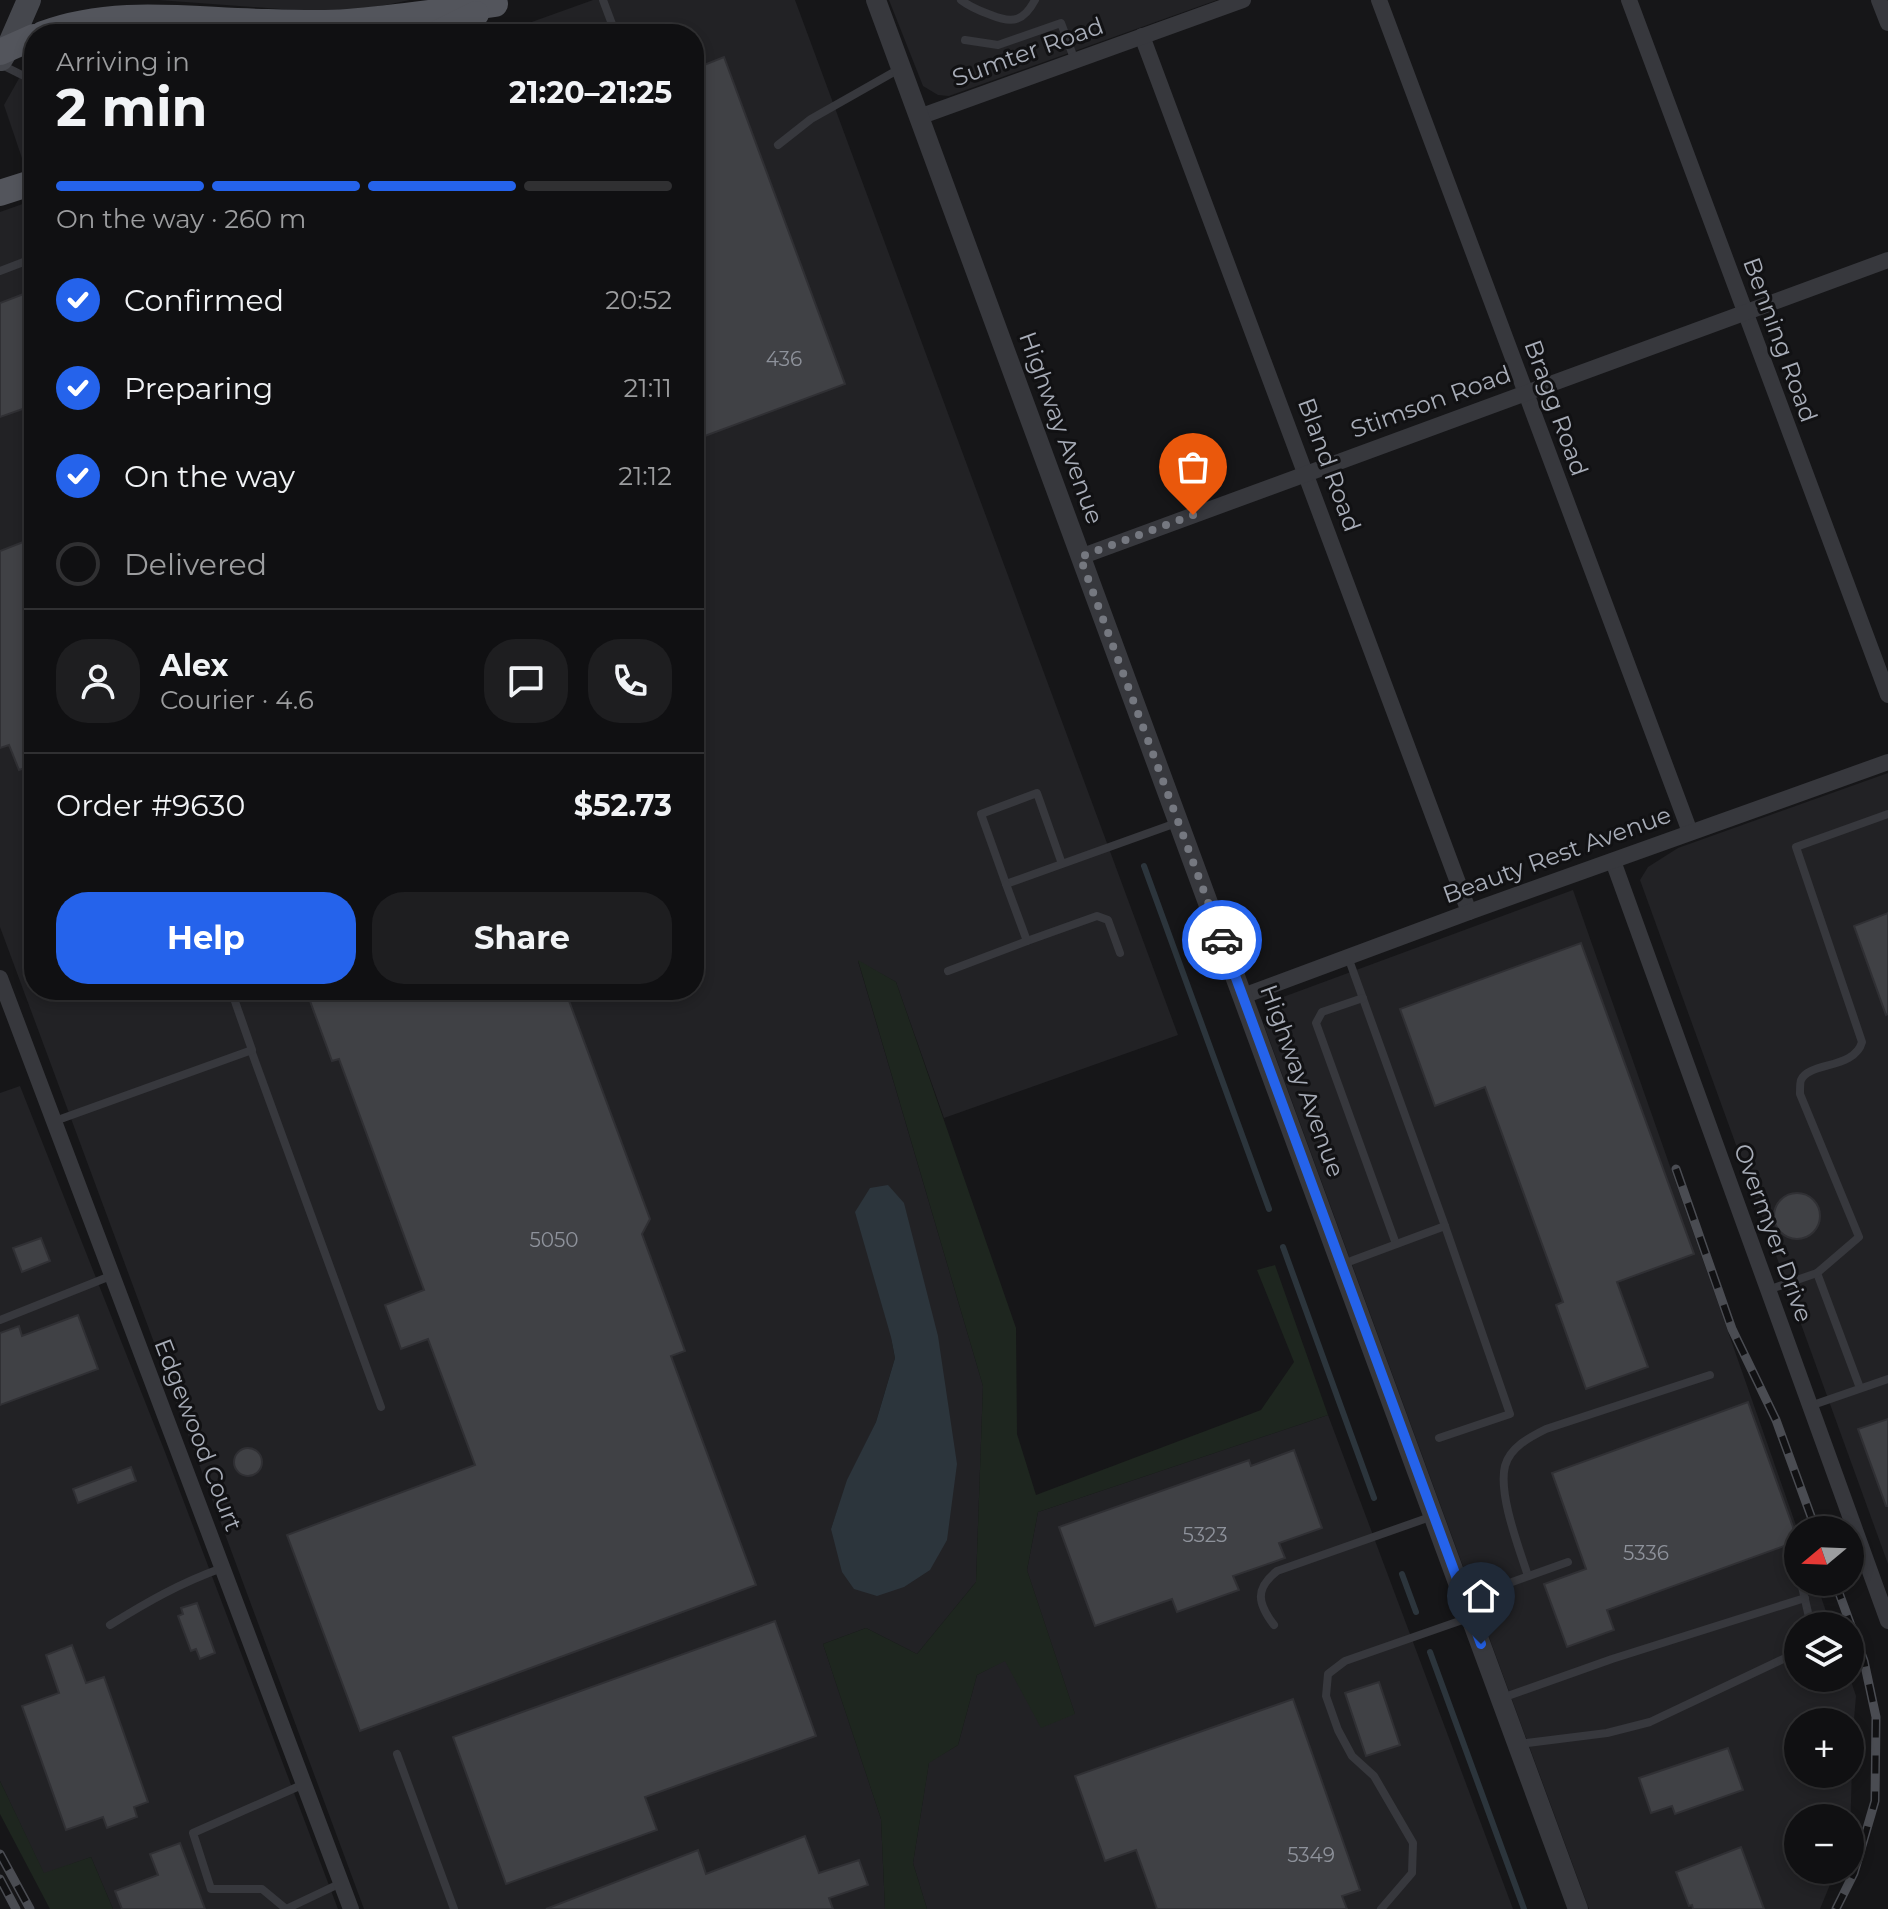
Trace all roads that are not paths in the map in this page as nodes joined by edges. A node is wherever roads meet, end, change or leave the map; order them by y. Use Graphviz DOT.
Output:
graph roads {
  1 [pos="16,0"];
  2 [pos="29,0"];
  3 [pos="603,0"];
  4 [pos="876,0"];
  5 [pos="961,0"];
  6 [pos="1035,0"];
  7 [pos="1243,0"];
  8 [pos="1379,0"];
  9 [pos="1629,0"];
  10 [pos="1879,0"];
  11 [pos="500,2"];
  12 [pos="1888,23"];
  13 [pos="81,24"];
  14 [pos="186,24"];
  15 [pos="242,24"];
  16 [pos="469,24"];
  17 [pos="612,24"];
  18 [pos="1142,36"];
  19 [pos="965,40"];
  20 [pos="7,47"];
  21 [pos="1075,61"];
  22 [pos="901,68"];
  23 [pos="24,76"];
  24 [pos="919,117"];
  25 [pos="778,145"];
  26 [pos="24,185"];
  27 [pos="0,193"];
  28 [pos="1888,260"];
  29 [pos="24,262"];
  30 [pos="0,271"];
  31 [pos="1744,313"];
  32 [pos="1525,394"];
  33 [pos="1306,473"];
  34 [pos="1080,557"];
  35 [pos="1888,695"];
  36 [pos="1888,762"];
  37 [pos="1888,814"];
  38 [pos="1180,822"];
  39 [pos="1690,832"];
  40 [pos="1613,861"];
  41 [pos="1062,864"];
  42 [pos="1006,884"];
  43 [pos="1469,912"];
  44 [pos="1027,941"];
  45 [pos="1120,953"];
  46 [pos="1348,957"];
  47 [pos="948,971"];
  48 [pos="0,978"];
  49 [pos="1243,996"];
  50 [pos="1363,998"];
  51 [pos="234,1000"];
  52 [pos="251,1050"];
  53 [pos="55,1121"];
  54 [pos="1445,1226"];
  55 [pos="1396,1244"];
  56 [pos="1341,1264"];
  57 [pos="1817,1273"];
  58 [pos="113,1275"];
  59 [pos="1768,1290"];
  60 [pos="0,1320"];
  61 [pos="1710,1375"];
  62 [pos="1888,1379"];
  63 [pos="1860,1388"];
  64 [pos="1810,1406"];
  65 [pos="381,1407"];
  66 [pos="1439,1438"];
  67 [pos="1434,1516"];
  68 [pos="1568,1562"];
  69 [pos="223,1568"];
  70 [pos="1528,1576"];
  71 [pos="1805,1598"];
  72 [pos="1468,1608"];
  73 [pos="1808,1612"];
  74 [pos="1888,1621"];
  75 [pos="110,1625"];
  76 [pos="1274,1625"];
  77 [pos="1784,1659"];
  78 [pos="1501,1698"];
  79 [pos="1518,1744"];
  80 [pos="397,1754"];
  81 [pos="304,1784"];
  82 [pos="341,1883"];
  83 [pos="286,1909"];
  84 [pos="351,1909"];
  85 [pos="454,1909"];
  86 [pos="1381,1909"];
  87 [pos="1578,1909"];
  1 -- 20 [label="main road"];
  2 -- 20 [label="main road"];
  3 -- 17 [label="lane"];
  4 -- 22 [label="street, Highway Avenue"];
  5 -- 6 [label="lane"];
  7 -- 18 [label="street, Sumter Road"];
  8 -- 32 [label="street, Bragg Road"];
  9 -- 31 [label="street, Benning Road"];
  10 -- 12 [label="street"];
  11 -- 15 [label="main road"];
  11 -- 16 [label="main road"];
  13 -- 14 [label="main road"];
  18 -- 21 [label="street, Sumter Road"];
  18 -- 33 [label="street, Bland Road"];
  19 -- 21 [label="lane"];
  20 -- 23 [label="lane"];
  21 -- 24 [label="street, Sumter Road"];
  22 -- 24 [label="street, Highway Avenue"];
  22 -- 25 [label="lane"];
  24 -- 34 [label="street, Highway Avenue"];
  26 -- 27 [label="main road"];
  28 -- 31 [label="street, Stimson Road"];
  29 -- 30 [label="lane"];
  31 -- 32 [label="street, Stimson Road"];
  31 -- 35 [label="street, Benning Road"];
  32 -- 33 [label="street, Stimson Road"];
  32 -- 39 [label="street, Bragg Road"];
  33 -- 34 [label="street, Stimson Road"];
  33 -- 43 [label="street, Bland Road"];
  34 -- 38 [label="street, Highway Avenue"];
  36 -- 39 [label="street, Beauty Rest Avenue"];
  37 -- 57 [label="lane"];
  38 -- 41 [label="lane"];
  38 -- 49 [label="street, Highway Avenue"];
  39 -- 40 [label="street, Beauty Rest Avenue"];
  40 -- 43 [label="street, Beauty Rest Avenue"];
  40 -- 59 [label="street, Overmyer Drive"];
  41 -- 42 [label="lane"];
  41 -- 42 [label="lane"];
  42 -- 44 [label="lane"];
  43 -- 46 [label="street, Beauty Rest Avenue"];
  44 -- 45 [label="lane"];
  44 -- 47 [label="lane"];
  46 -- 49 [label="street, Beauty Rest Avenue"];
  46 -- 50 [label="lane"];
  48 -- 53 [label="street, Edgewood Court"];
  49 -- 56 [label="street, Highway Avenue"];
  50 -- 54 [label="lane"];
  50 -- 55 [label="lane"];
  51 -- 52 [label="lane"];
  52 -- 53 [label="lane"];
  52 -- 65 [label="lane"];
  53 -- 58 [label="street, Edgewood Court"];
  54 -- 55 [label="lane"];
  54 -- 66 [label="lane"];
  55 -- 56 [label="lane"];
  56 -- 67 [label="street, Highway Avenue"];
  57 -- 59 [label="lane"];
  57 -- 63 [label="lane"];
  58 -- 60 [label="lane"];
  58 -- 69 [label="street, Edgewood Court"];
  59 -- 64 [label="street, Overmyer Drive"];
  61 -- 70 [label="lane"];
  62 -- 63 [label="lane"];
  63 -- 64 [label="lane"];
  64 -- 74 [label="street, Overmyer Drive"];
  67 -- 72 [label="street, Highway Avenue"];
  67 -- 76 [label="lane"];
  68 -- 70 [label="lane"];
  69 -- 75 [label="lane"];
  69 -- 81 [label="street, Edgewood Court"];
  70 -- 72 [label="lane"];
  71 -- 73 [label="lane"];
  71 -- 78 [label="lane"];
  72 -- 78 [label="street, Highway Avenue"];
  72 -- 86 [label="lane"];
  77 -- 79 [label="lane"];
  78 -- 79 [label="street, Highway Avenue"];
  79 -- 87 [label="street, Highway Avenue"];
  80 -- 85 [label="lane"];
  81 -- 82 [label="street, Edgewood Court"];
  81 -- 83 [label="lane"];
  82 -- 83 [label="lane"];
  82 -- 84 [label="street, Edgewood Court"];
}
